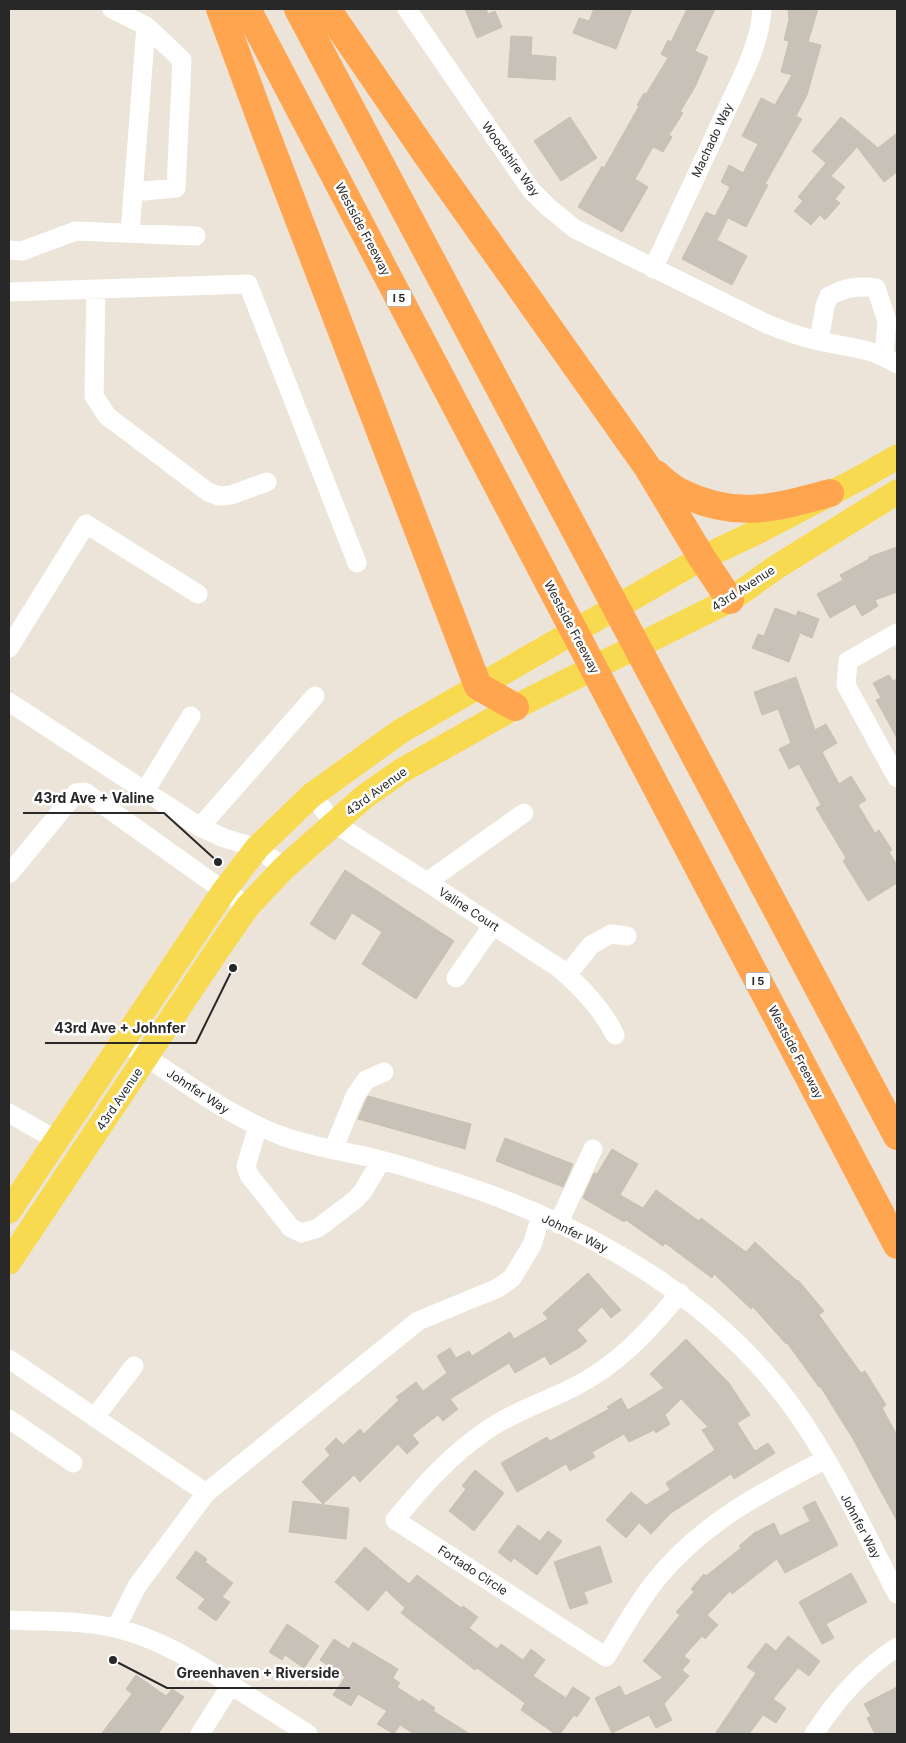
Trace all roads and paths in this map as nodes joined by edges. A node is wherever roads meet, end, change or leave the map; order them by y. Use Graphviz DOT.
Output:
graph roads {
  1 [pos="112,9"];
  2 [pos="220,9"];
  3 [pos="247,9"];
  4 [pos="298,9"];
  5 [pos="327,9"];
  6 [pos="407,9"];
  7 [pos="762,9"];
  8 [pos="146,26"];
  9 [pos="133,192"];
  10 [pos="130,233"];
  11 [pos="196,236"];
  12 [pos="9,250"];
  13 [pos="653,268"];
  14 [pos="96,289"];
  15 [pos="9,292"];
  16 [pos="819,341"];
  17 [pos="891,360"];
  18 [pos="897,457"];
  19 [pos="648,468"];
  20 [pos="267,482"];
  21 [pos="897,492"];
  22 [pos="830,493"];
  23 [pos="702,558"];
  24 [pos="357,563"];
  25 [pos="198,594"];
  26 [pos="730,600"];
  27 [pos="897,633"];
  28 [pos="9,648"];
  29 [pos="478,686"];
  30 [pos="315,696"];
  31 [pos="9,702"];
  32 [pos="515,707"];
  33 [pos="191,716"];
  34 [pos="897,778"];
  35 [pos="145,791"];
  36 [pos="312,796"];
  37 [pos="524,813"];
  38 [pos="334,823"];
  39 [pos="200,826"];
  40 [pos="257,848"];
  41 [pos="284,868"];
  42 [pos="9,874"];
  43 [pos="427,882"];
  44 [pos="224,891"];
  45 [pos="248,906"];
  46 [pos="493,925"];
  47 [pos="627,936"];
  48 [pos="567,975"];
  49 [pos="456,978"];
  50 [pos="615,1034"];
  51 [pos="122,1041"];
  52 [pos="147,1056"];
  53 [pos="384,1072"];
  54 [pos="9,1113"];
  55 [pos="258,1126"];
  56 [pos="897,1136"];
  57 [pos="56,1140"];
  58 [pos="593,1149"];
  59 [pos="332,1150"];
  60 [pos="381,1161"];
  61 [pos="9,1211"];
  62 [pos="541,1216"];
  63 [pos="558,1224"];
  64 [pos="897,1245"];
  65 [pos="9,1262"];
  66 [pos="680,1294"];
  67 [pos="9,1359"];
  68 [pos="134,1366"];
  69 [pos="95,1417"];
  70 [pos="9,1419"];
  71 [pos="826,1459"];
  72 [pos="73,1463"];
  73 [pos="206,1493"];
  74 [pos="897,1594"];
  75 [pos="9,1620"];
  76 [pos="116,1628"];
  77 [pos="897,1647"];
  78 [pos="231,1685"];
  79 [pos="200,1734"];
  80 [pos="308,1734"];
  81 [pos="814,1734"];
  1 -- 8 [label="street"];
  2 -- 29 [label="highway"];
  3 -- 64 [label="highway, Westside Freeway / I 5"];
  4 -- 56 [label="highway"];
  5 -- 19 [label="highway"];
  6 -- 13 [label="street, Woodshire Way"];
  7 -- 13 [label="street, Machado Way"];
  8 -- 9 [label="street"];
  8 -- 9 [label="street"];
  9 -- 10 [label="street"];
  10 -- 11 [label="street"];
  10 -- 12 [label="street"];
  13 -- 16 [label="street"];
  14 -- 15 [label="street"];
  14 -- 20 [label="street"];
  14 -- 24 [label="street"];
  16 -- 17 [label="street"];
  16 -- 17 [label="street"];
  18 -- 22 [label="main road"];
  19 -- 22 [label="highway"];
  19 -- 23 [label="highway"];
  21 -- 26 [label="main road, 43rd Avenue"];
  22 -- 23 [label="main road"];
  23 -- 26 [label="highway"];
  23 -- 29 [label="main road"];
  25 -- 28 [label="street"];
  26 -- 32 [label="main road, 43rd Avenue"];
  27 -- 34 [label="street"];
  29 -- 32 [label="highway"];
  29 -- 36 [label="main road"];
  30 -- 39 [label="street"];
  31 -- 35 [label="street"];
  32 -- 38 [label="main road, 43rd Avenue"];
  33 -- 35 [label="street"];
  35 -- 39 [label="street"];
  36 -- 38 [label="street, Valine Court"];
  36 -- 40 [label="main road"];
  37 -- 43 [label="street"];
  38 -- 41 [label="main road, 43rd Avenue"];
  38 -- 43 [label="street, Valine Court"];
  39 -- 40 [label="street"];
  40 -- 41 [label="street"];
  40 -- 44 [label="main road"];
  41 -- 45 [label="main road, 43rd Avenue"];
  42 -- 44 [label="street"];
  43 -- 46 [label="street, Valine Court"];
  44 -- 45 [label="street"];
  44 -- 51 [label="main road"];
  45 -- 52 [label="main road, 43rd Avenue"];
  46 -- 48 [label="street, Valine Court"];
  46 -- 49 [label="street"];
  47 -- 48 [label="street"];
  48 -- 50 [label="street, Valine Court"];
  51 -- 52 [label="street, Johnfer Way"];
  51 -- 57 [label="main road"];
  52 -- 55 [label="street, Johnfer Way"];
  52 -- 65 [label="main road, 43rd Avenue"];
  53 -- 59 [label="street"];
  54 -- 57 [label="street"];
  55 -- 59 [label="street, Johnfer Way"];
  55 -- 60 [label="street"];
  57 -- 61 [label="main road"];
  58 -- 63 [label="street"];
  59 -- 60 [label="street, Johnfer Way"];
  60 -- 62 [label="street, Johnfer Way"];
  62 -- 63 [label="street, Johnfer Way"];
  62 -- 73 [label="street"];
  63 -- 66 [label="street, Johnfer Way"];
  66 -- 71 [label="street, Johnfer Way"];
  66 -- 71 [label="street, Fortado Circle"];
  67 -- 69 [label="street"];
  68 -- 69 [label="street"];
  69 -- 73 [label="street"];
  70 -- 72 [label="street"];
  71 -- 74 [label="street, Johnfer Way"];
  73 -- 76 [label="street"];
  75 -- 76 [label="street"];
  76 -- 78 [label="street"];
  77 -- 81 [label="street"];
  78 -- 79 [label="street"];
  78 -- 80 [label="street"];
}
